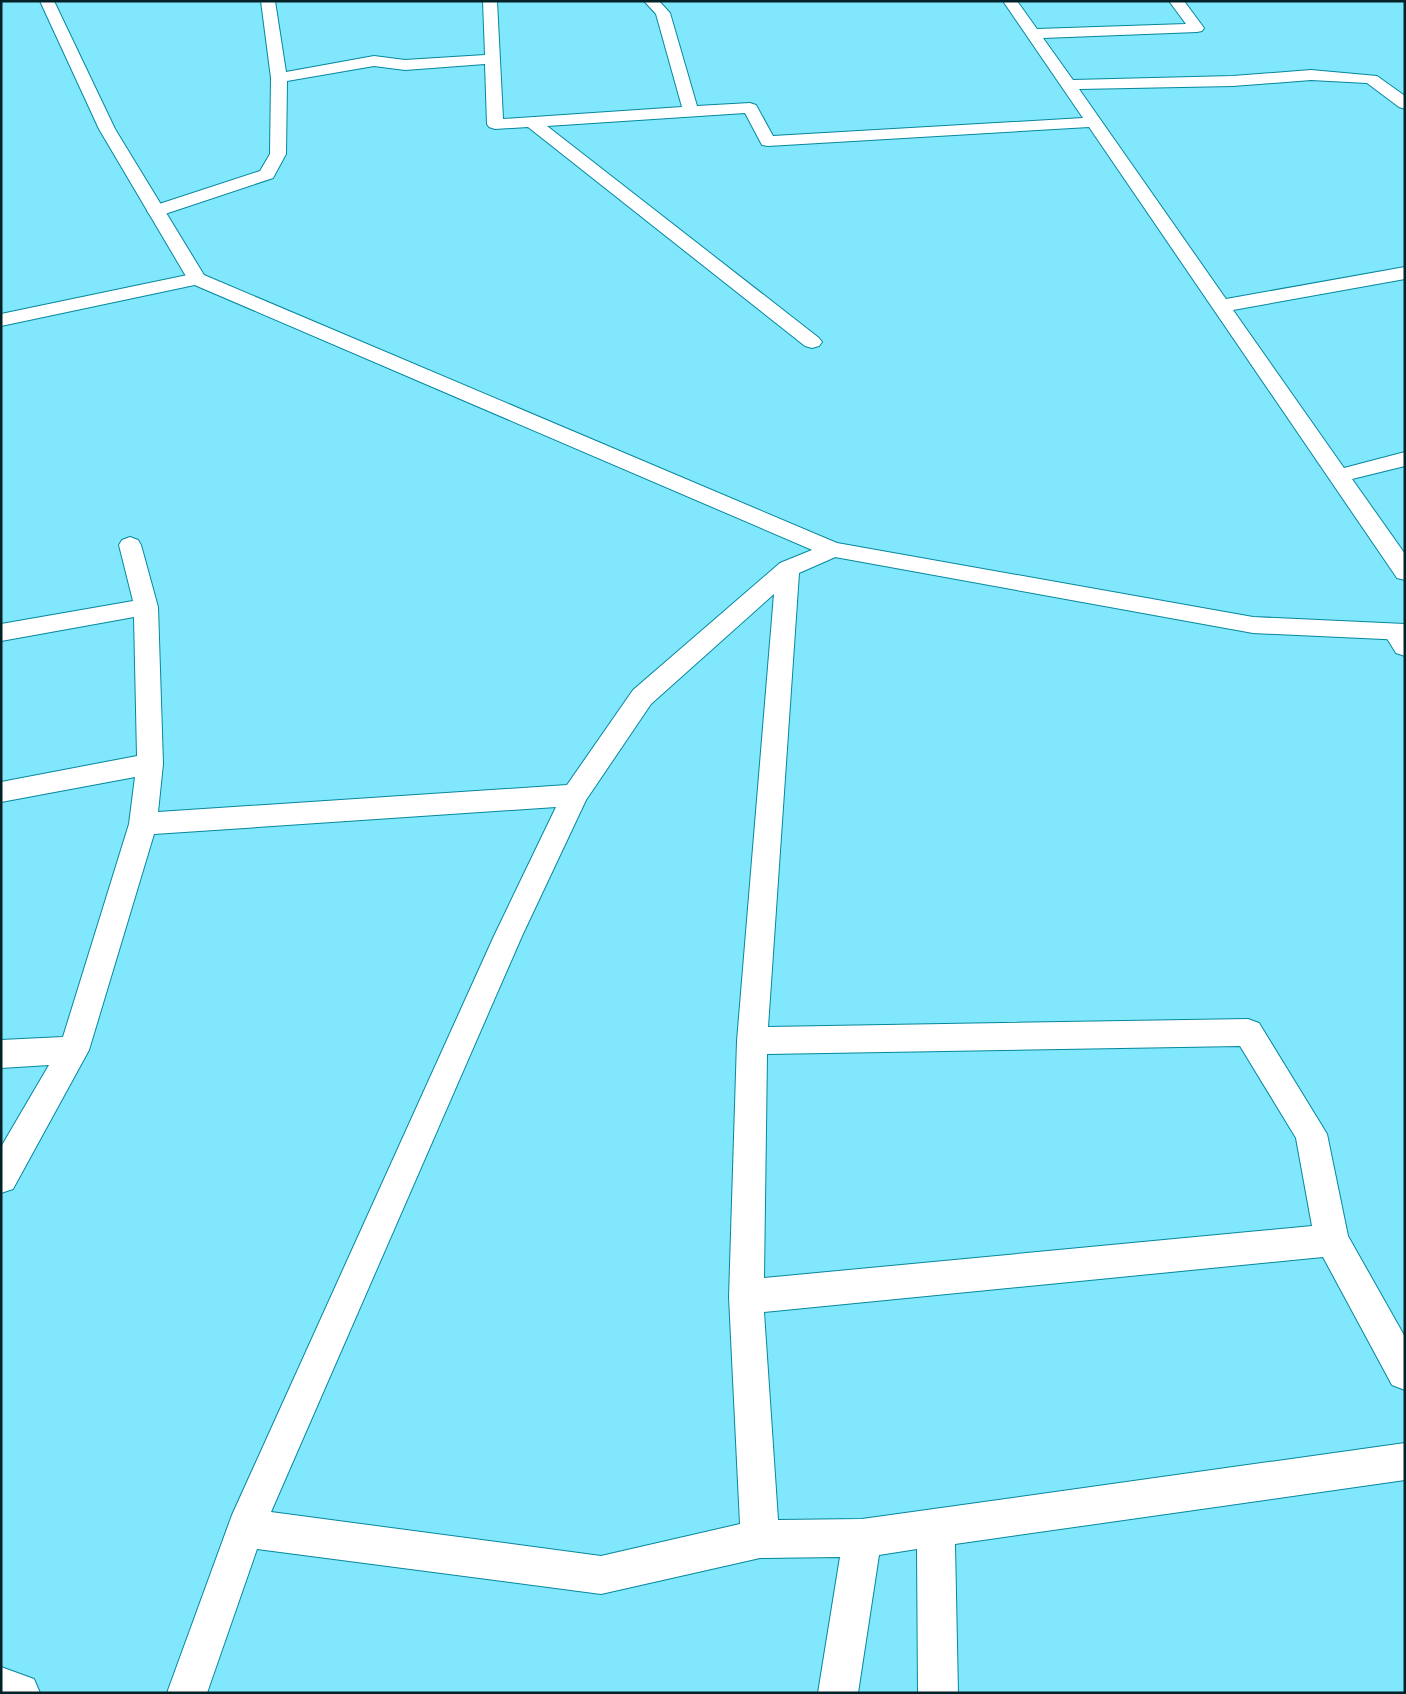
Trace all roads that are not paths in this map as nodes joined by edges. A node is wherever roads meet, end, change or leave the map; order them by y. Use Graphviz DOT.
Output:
graph roads {
  1 [pos="47,1"];
  2 [pos="268,1"];
  3 [pos="490,1"];
  4 [pos="651,1"];
  5 [pos="1010,1"];
  6 [pos="1176,1"];
  7 [pos="1032,34"];
  8 [pos="493,59"];
  9 [pos="279,78"];
  10 [pos="1068,85"];
  11 [pos="1405,104"];
  12 [pos="691,112"];
  13 [pos="532,122"];
  14 [pos="1093,122"];
  15 [pos="156,211"];
  16 [pos="1405,273"];
  17 [pos="197,279"];
  18 [pos="1221,306"];
  19 [pos="1,320"];
  20 [pos="812,342"];
  21 [pos="1405,459"];
  22 [pos="1338,476"];
  23 [pos="130,545"];
  24 [pos="832,550"];
  25 [pos="788,569"];
  26 [pos="1405,572"];
  27 [pos="146,607"];
  28 [pos="1,633"];
  29 [pos="1402,637"];
  30 [pos="150,764"];
  31 [pos="1,792"];
  32 [pos="575,795"];
  33 [pos="143,824"];
  34 [pos="752,1041"];
  35 [pos="74,1050"];
  36 [pos="1,1054"];
  37 [pos="1,1178"];
  38 [pos="1332,1240"];
  39 [pos="746,1297"];
  40 [pos="1405,1372"];
  41 [pos="1405,1461"];
  42 [pos="245,1528"];
  43 [pos="936,1528"];
  44 [pos="862,1538"];
  45 [pos="760,1539"];
  46 [pos="1,1686"];
  47 [pos="20,1693"];
  48 [pos="187,1693"];
  49 [pos="838,1693"];
  50 [pos="938,1693"];
  1 -- 15 [label="street"];
  2 -- 9 [label="street"];
  3 -- 8 [label="street"];
  4 -- 12 [label="street"];
  5 -- 7 [label="street"];
  6 -- 7 [label="street"];
  7 -- 10 [label="street"];
  8 -- 9 [label="street"];
  8 -- 13 [label="street"];
  9 -- 15 [label="street"];
  10 -- 11 [label="street"];
  10 -- 14 [label="street"];
  12 -- 13 [label="street"];
  12 -- 14 [label="street"];
  13 -- 20 [label="street"];
  14 -- 18 [label="street"];
  15 -- 17 [label="street"];
  16 -- 18 [label="street"];
  17 -- 19 [label="street"];
  17 -- 24 [label="street"];
  18 -- 22 [label="street"];
  21 -- 22 [label="street"];
  22 -- 26 [label="street"];
  23 -- 27 [label="street"];
  24 -- 25 [label="street"];
  24 -- 29 [label="street"];
  25 -- 32 [label="street"];
  25 -- 34 [label="street"];
  27 -- 28 [label="street"];
  27 -- 30 [label="street"];
  30 -- 31 [label="street"];
  30 -- 33 [label="street"];
  32 -- 33 [label="street"];
  32 -- 42 [label="street"];
  33 -- 35 [label="street"];
  34 -- 38 [label="street"];
  34 -- 39 [label="street"];
  35 -- 36 [label="street"];
  35 -- 37 [label="street"];
  38 -- 39 [label="street"];
  38 -- 40 [label="street"];
  39 -- 45 [label="street"];
  41 -- 43 [label="street"];
  42 -- 45 [label="street"];
  42 -- 48 [label="street"];
  43 -- 44 [label="street"];
  43 -- 50 [label="street"];
  44 -- 45 [label="street"];
  44 -- 49 [label="street"];
  46 -- 47 [label="street"];
}
